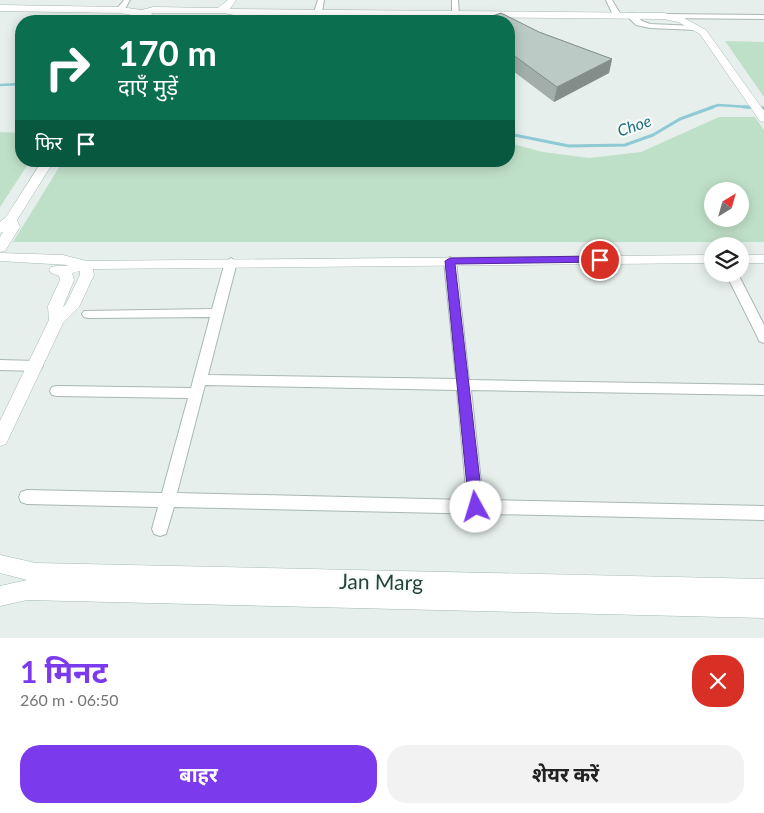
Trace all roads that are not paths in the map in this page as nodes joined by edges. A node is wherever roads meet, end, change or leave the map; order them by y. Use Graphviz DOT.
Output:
graph roads {
  1 [pos="127,0"];
  2 [pos="232,0"];
  3 [pos="239,0"];
  4 [pos="321,0"];
  5 [pos="455,0"];
  6 [pos="609,0"];
  7 [pos="0,8"];
  8 [pos="120,10"];
  9 [pos="226,10"];
  10 [pos="318,12"];
  11 [pos="456,12"];
  12 [pos="140,15"];
  13 [pos="180,15"];
  14 [pos="617,15"];
  15 [pos="631,15"];
  16 [pos="664,16"];
  17 [pos="764,17"];
  18 [pos="696,28"];
  19 [pos="763,118"];
  20 [pos="44,167"];
  21 [pos="11,220"];
  22 [pos="0,229"];
  23 [pos="0,248"];
  24 [pos="0,257"];
  25 [pos="704,258"];
  26 [pos="749,258"];
  27 [pos="764,259"];
  28 [pos="450,261"];
  29 [pos="231,262"];
  30 [pos="83,266"];
  31 [pos="0,267"];
  32 [pos="63,271"];
  33 [pos="736,282"];
  34 [pos="218,313"];
  35 [pos="88,314"];
  36 [pos="58,320"];
  37 [pos="764,338"];
  38 [pos="0,365"];
  39 [pos="36,366"];
  40 [pos="463,385"];
  41 [pos="198,386"];
  42 [pos="764,390"];
  43 [pos="57,391"];
  44 [pos="0,438"];
  45 [pos="27,497"];
  46 [pos="168,500"];
  47 [pos="476,507"];
  48 [pos="764,513"];
  49 [pos="160,529"];
  50 [pos="0,564"];
  51 [pos="764,589"];
  52 [pos="0,596"];
  53 [pos="764,608"];
  1 -- 8 [label="street"];
  2 -- 9 [label="street"];
  3 -- 9 [label="street"];
  4 -- 10 [label="street"];
  5 -- 11 [label="street"];
  6 -- 14 [label="street"];
  7 -- 8 [label="street"];
  8 -- 12 [label="street"];
  9 -- 10 [label="street"];
  9 -- 13 [label="street"];
  10 -- 11 [label="street"];
  11 -- 14 [label="street"];
  14 -- 15 [label="street"];
  15 -- 16 [label="street"];
  15 -- 18 [label="street"];
  16 -- 17 [label="street"];
  16 -- 18 [label="street"];
  18 -- 19 [label="street"];
  20 -- 21 [label="street"];
  21 -- 22 [label="street"];
  21 -- 23 [label="street"];
  24 -- 30 [label="street"];
  25 -- 28 [label="street"];
  26 -- 27 [label="street"];
  28 -- 29 [label="street"];
  28 -- 40 [label="street"];
  29 -- 30 [label="street"];
  29 -- 34 [label="street"];
  30 -- 32 [label="street"];
  30 -- 36 [label="street"];
  31 -- 32 [label="street"];
  32 -- 36 [label="street"];
  33 -- 37 [label="street"];
  34 -- 35 [label="street"];
  34 -- 41 [label="street"];
  36 -- 39 [label="street"];
  38 -- 39 [label="street"];
  39 -- 44 [label="street"];
  40 -- 41 [label="street"];
  40 -- 42 [label="street"];
  40 -- 47 [label="street"];
  41 -- 43 [label="street"];
  41 -- 46 [label="street"];
  45 -- 46 [label="street"];
  46 -- 47 [label="street"];
  46 -- 49 [label="street"];
  47 -- 48 [label="street"];
  50 -- 51 [label="street, Jan Marg"];
  52 -- 53 [label="street, Jan Marg"];
}
